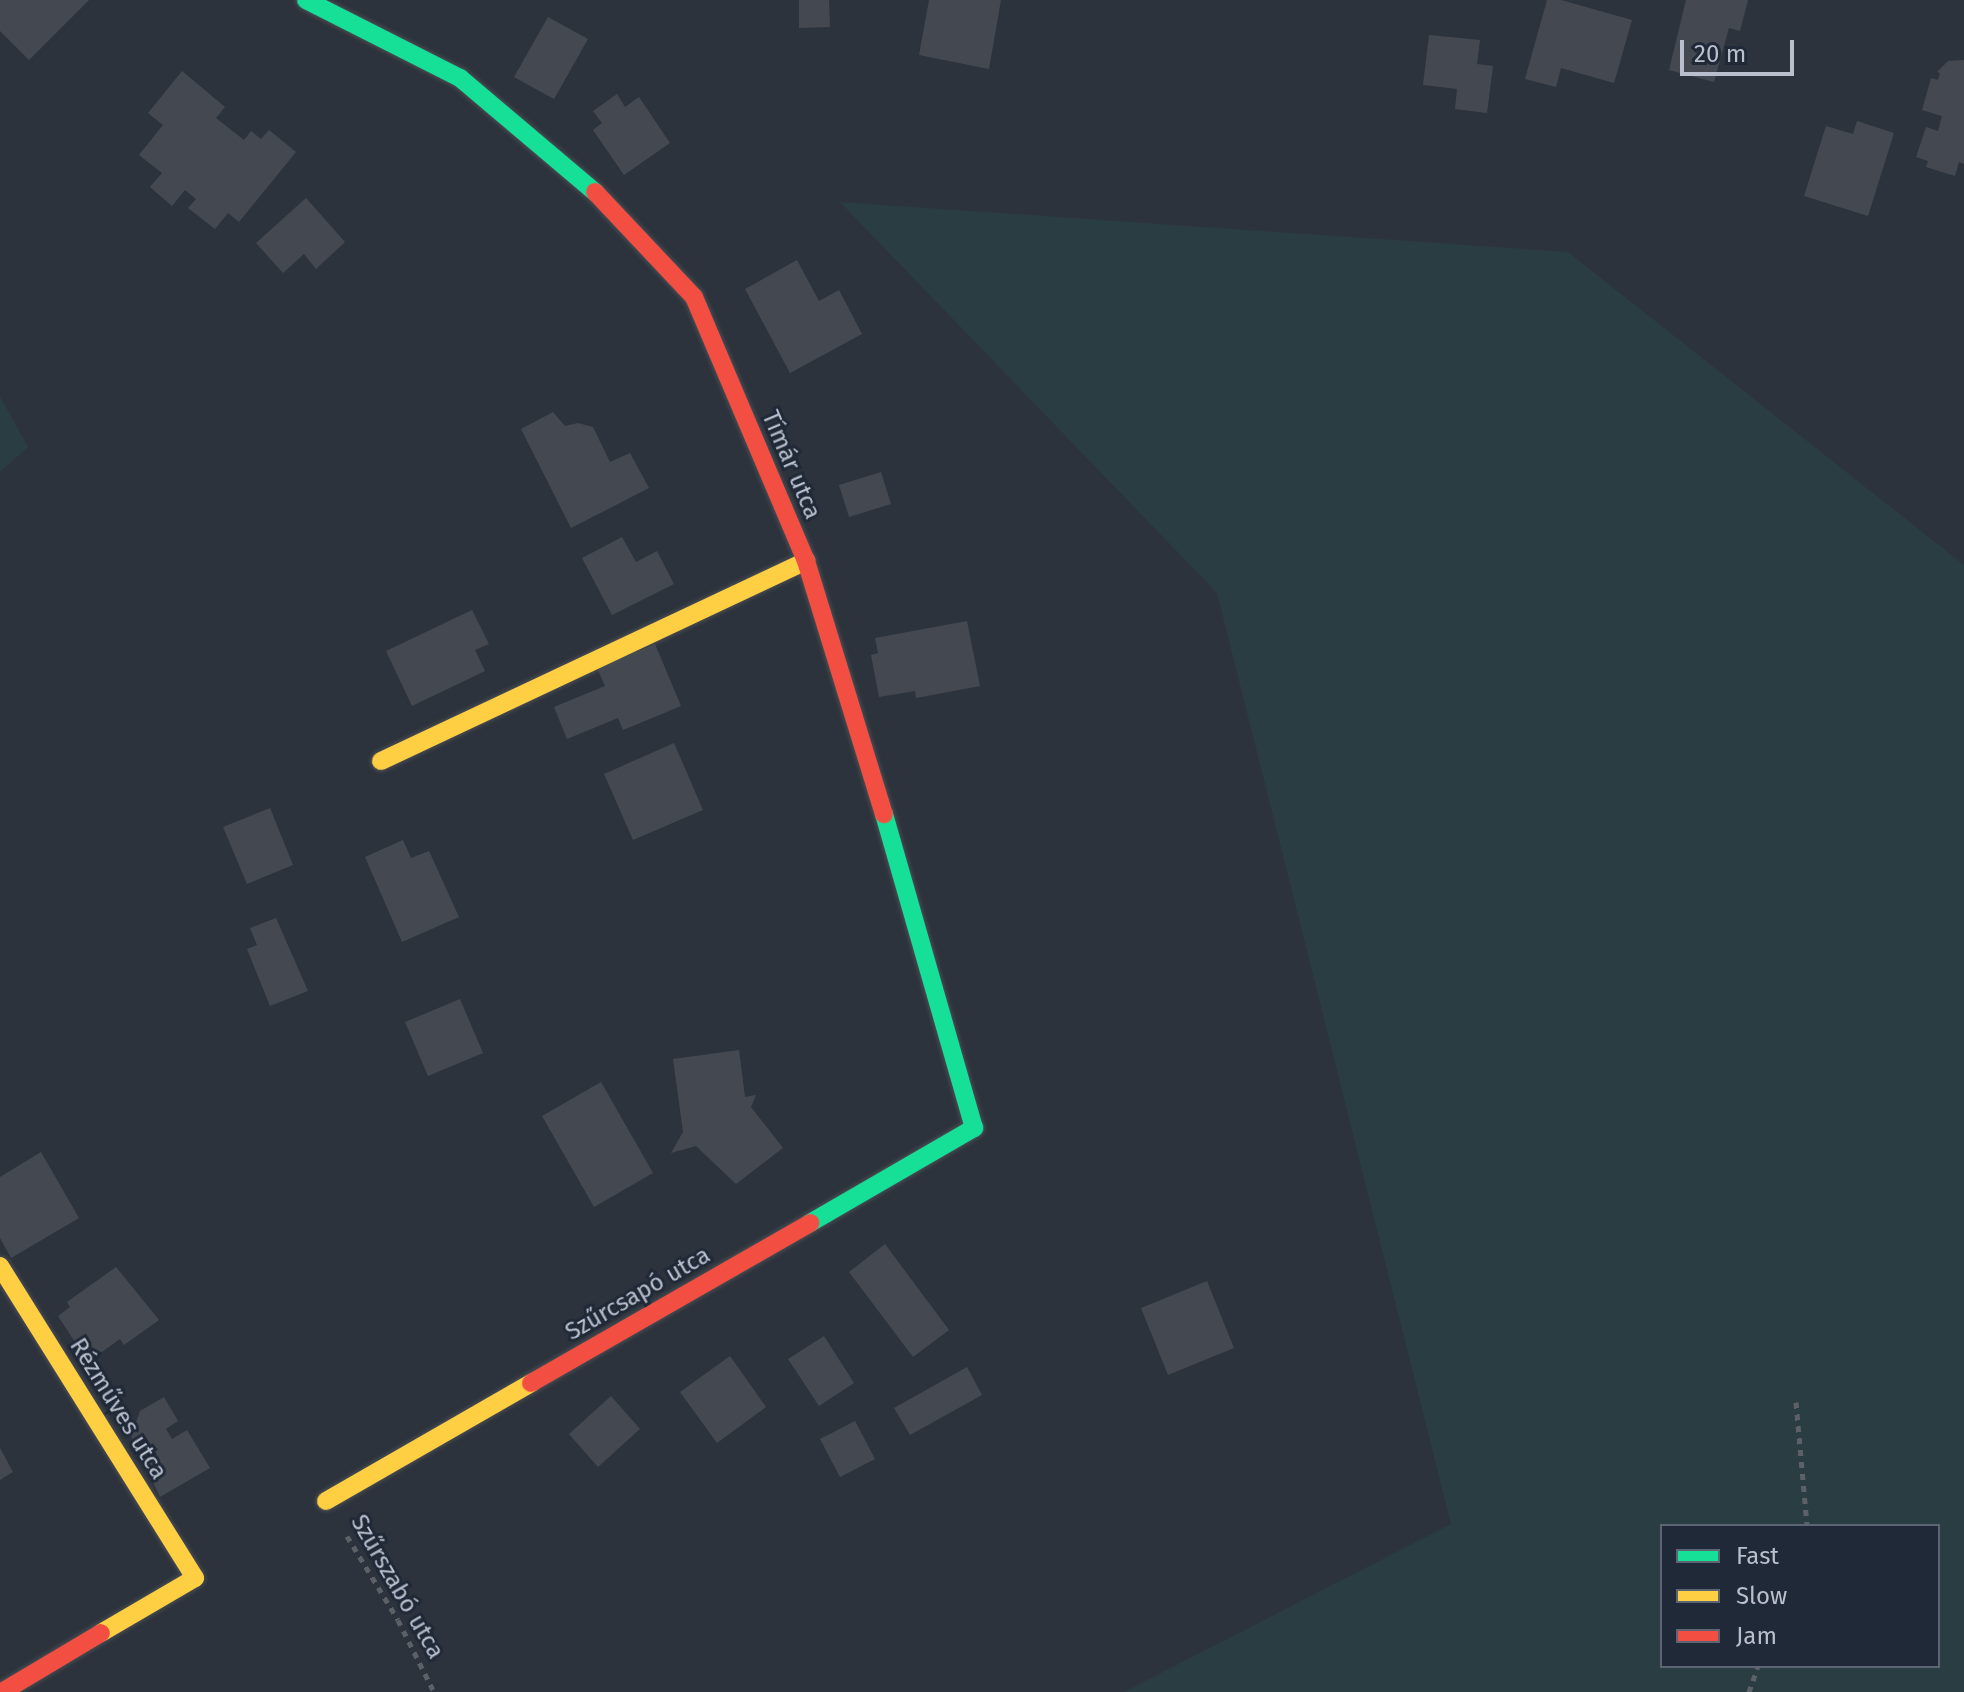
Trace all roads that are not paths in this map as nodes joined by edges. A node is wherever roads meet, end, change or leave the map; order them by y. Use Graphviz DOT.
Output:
graph roads {
  1 [pos="306,0"];
  2 [pos="806,561"];
  3 [pos="381,761"];
  4 [pos="974,1128"];
  5 [pos="0,1266"];
  6 [pos="326,1501"];
  7 [pos="2,1692"];
  1 -- 2 [label="street, Tímár utca"];
  2 -- 3 [label="street"];
  2 -- 4 [label="street, Tímár utca"];
  4 -- 6 [label="street, Szűrcsapó utca"];
  5 -- 7 [label="street, Rézműves utca"];
}
